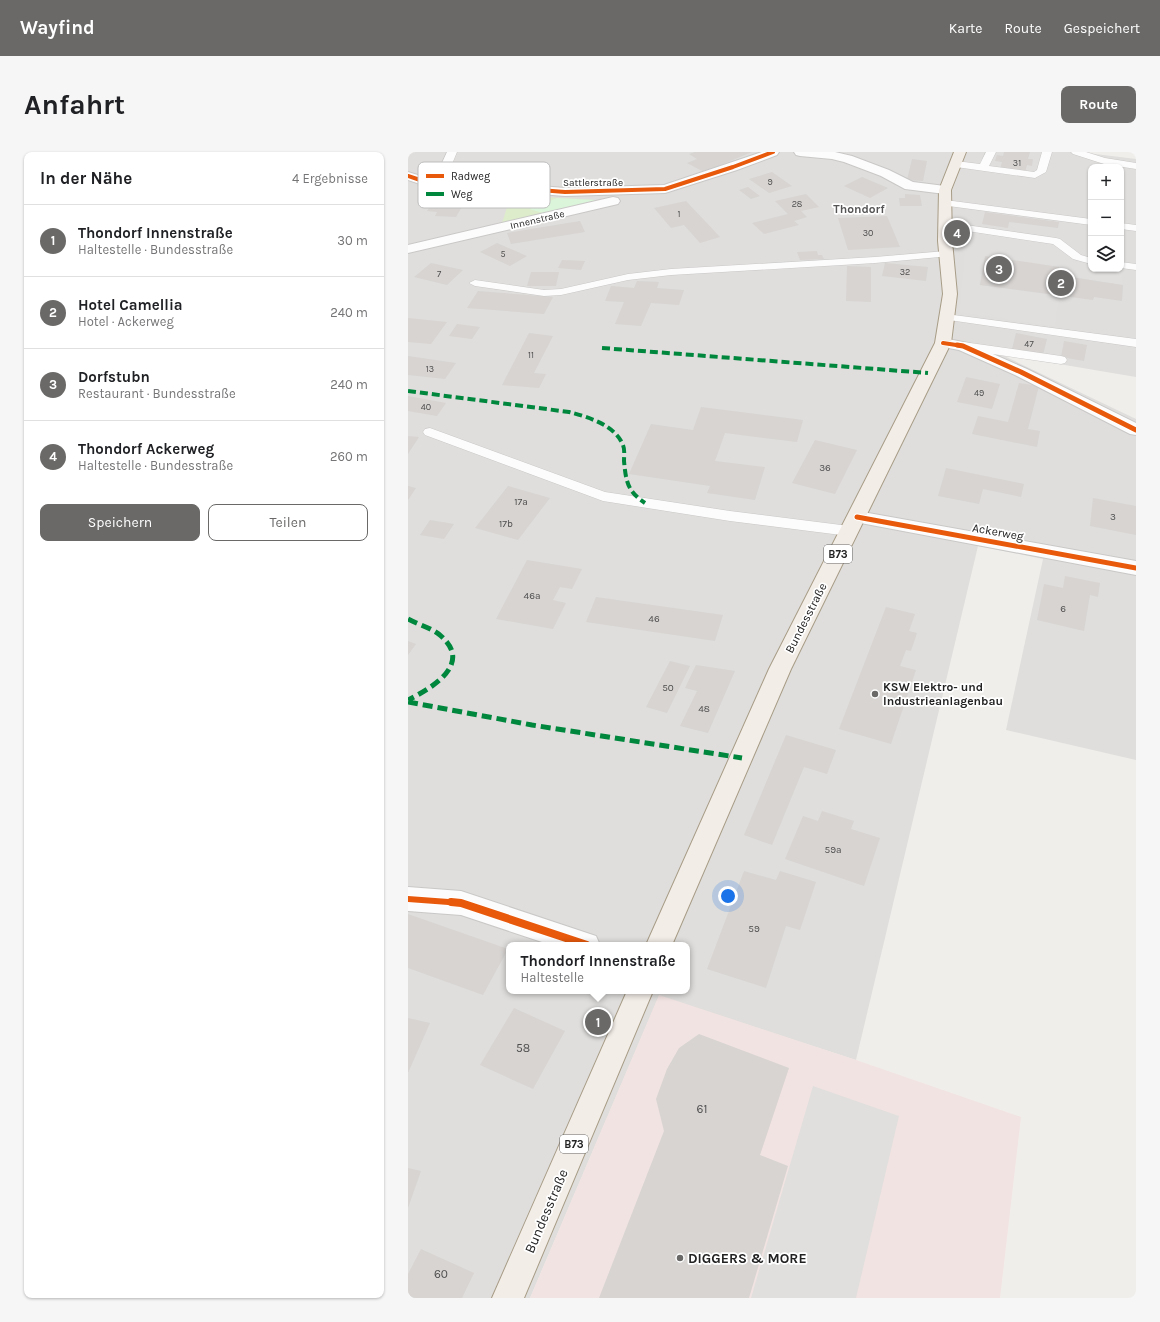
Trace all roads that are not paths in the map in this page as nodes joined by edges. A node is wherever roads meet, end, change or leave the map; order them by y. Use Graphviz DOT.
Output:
graph roads {
  1 [pos="452,152"];
  2 [pos="773,152"];
  3 [pos="800,152"];
  4 [pos="991,152"];
  5 [pos="1047,152"];
  6 [pos="1076,152"];
  7 [pos="958,158"];
  8 [pos="448,162"];
  9 [pos="1136,166"];
  10 [pos="983,168"];
  11 [pos="408,180"];
  12 [pos="418,181"];
  13 [pos="665,189"];
  14 [pos="550,191"];
  15 [pos="945,197"];
  16 [pos="1088,221"];
  17 [pos="945,225"];
  18 [pos="1124,226"];
  19 [pos="1136,228"];
  20 [pos="408,249"];
  21 [pos="946,254"];
  22 [pos="1088,260"];
  23 [pos="1124,265"];
  24 [pos="1136,267"];
  25 [pos="475,283"];
  26 [pos="946,317"];
  27 [pos="943,343"];
  28 [pos="1136,344"];
  29 [pos="964,346"];
  30 [pos="1061,360"];
  31 [pos="1136,430"];
  32 [pos="430,432"];
  33 [pos="853,524"];
  34 [pos="1136,568"];
  35 [pos="408,899"];
  36 [pos="578,942"];
  37 [pos="660,942"];
  38 [pos="639,994"];
  39 [pos="508,1298"];
  1 -- 8 [label="lane"];
  2 -- 13 [label="street, Sattlerstraße"];
  3 -- 15 [label="street"];
  4 -- 10 [label="lane"];
  5 -- 10 [label="lane"];
  6 -- 9 [label="lane"];
  7 -- 10 [label="lane"];
  7 -- 15 [label="main road, Bundesstraße / B73"];
  11 -- 12 [label="street, Sattlerstraße"];
  13 -- 14 [label="street, Sattlerstraße"];
  13 -- 20 [label="street, Innenstraße"];
  15 -- 16 [label="lane"];
  15 -- 17 [label="main road, Bundesstraße / B73"];
  17 -- 21 [label="main road, Bundesstraße / B73"];
  17 -- 22 [label="lane"];
  18 -- 19 [label="lane"];
  21 -- 25 [label="lane"];
  21 -- 26 [label="main road, Bundesstraße / B73"];
  23 -- 24 [label="lane"];
  26 -- 27 [label="main road, Bundesstraße / B73"];
  26 -- 28 [label="lane"];
  27 -- 29 [label="street"];
  27 -- 33 [label="main road, Bundesstraße / B73"];
  29 -- 30 [label="lane"];
  29 -- 31 [label="street"];
  32 -- 33 [label="lane"];
  33 -- 34 [label="street, Ackerweg"];
  33 -- 37 [label="main road, Bundesstraße / B73"];
  35 -- 36 [label="street"];
  38 -- 39 [label="main road, Bundesstraße / B73"];
}
